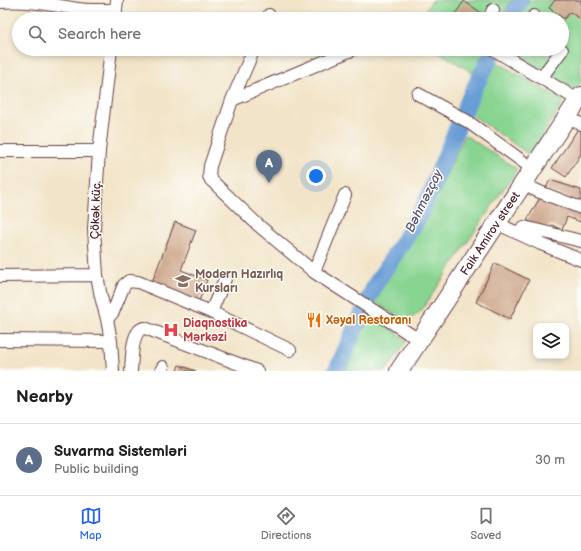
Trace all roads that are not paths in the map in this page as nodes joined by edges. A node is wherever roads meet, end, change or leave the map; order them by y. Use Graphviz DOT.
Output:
graph roads {
  1 [pos="0,2"];
  2 [pos="116,10"];
  3 [pos="110,56"];
  4 [pos="251,56"];
  5 [pos="337,56"];
  6 [pos="509,56"];
  7 [pos="558,56"];
  8 [pos="541,78"];
  9 [pos="418,94"];
  10 [pos="580,98"];
  11 [pos="232,100"];
  12 [pos="574,121"];
  13 [pos="0,150"];
  14 [pos="98,151"];
  15 [pos="533,168"];
  16 [pos="522,184"];
  17 [pos="344,195"];
  18 [pos="581,208"];
  19 [pos="496,223"];
  20 [pos="517,233"];
  21 [pos="581,241"];
  22 [pos="581,260"];
  23 [pos="314,272"];
  24 [pos="97,275"];
  25 [pos="0,276"];
  26 [pos="225,279"];
  27 [pos="211,312"];
  28 [pos="107,319"];
  29 [pos="0,340"];
  30 [pos="419,340"];
  31 [pos="111,341"];
  32 [pos="290,350"];
  33 [pos="113,371"];
  34 [pos="131,371"];
  35 [pos="257,371"];
  36 [pos="399,371"];
  1 -- 2 [label="street"];
  3 -- 14 [label="street, Çökək küç."];
  4 -- 11 [label="street"];
  5 -- 11 [label="street"];
  6 -- 8 [label="street"];
  7 -- 8 [label="street"];
  8 -- 10 [label="street"];
  9 -- 15 [label="street"];
  10 -- 12 [label="highway, Faik Amirov street"];
  11 -- 23 [label="street"];
  12 -- 15 [label="highway, Faik Amirov street"];
  13 -- 14 [label="street"];
  14 -- 24 [label="street, Çökək küç."];
  15 -- 16 [label="highway, Faik Amirov street"];
  16 -- 18 [label="street"];
  16 -- 19 [label="highway, Faik Amirov street"];
  17 -- 23 [label="street"];
  19 -- 20 [label="street"];
  19 -- 30 [label="highway, Faik Amirov street"];
  20 -- 21 [label="street"];
  20 -- 22 [label="street"];
  23 -- 30 [label="street"];
  24 -- 25 [label="street"];
  24 -- 28 [label="street, Çökək küç."];
  26 -- 27 [label="street"];
  27 -- 28 [label="street"];
  27 -- 32 [label="street"];
  28 -- 31 [label="street, Çökək küç."];
  29 -- 31 [label="street"];
  30 -- 36 [label="highway, Faik Amirov street"];
  31 -- 33 [label="street, Çökək küç."];
  34 -- 35 [label="street"];
}
